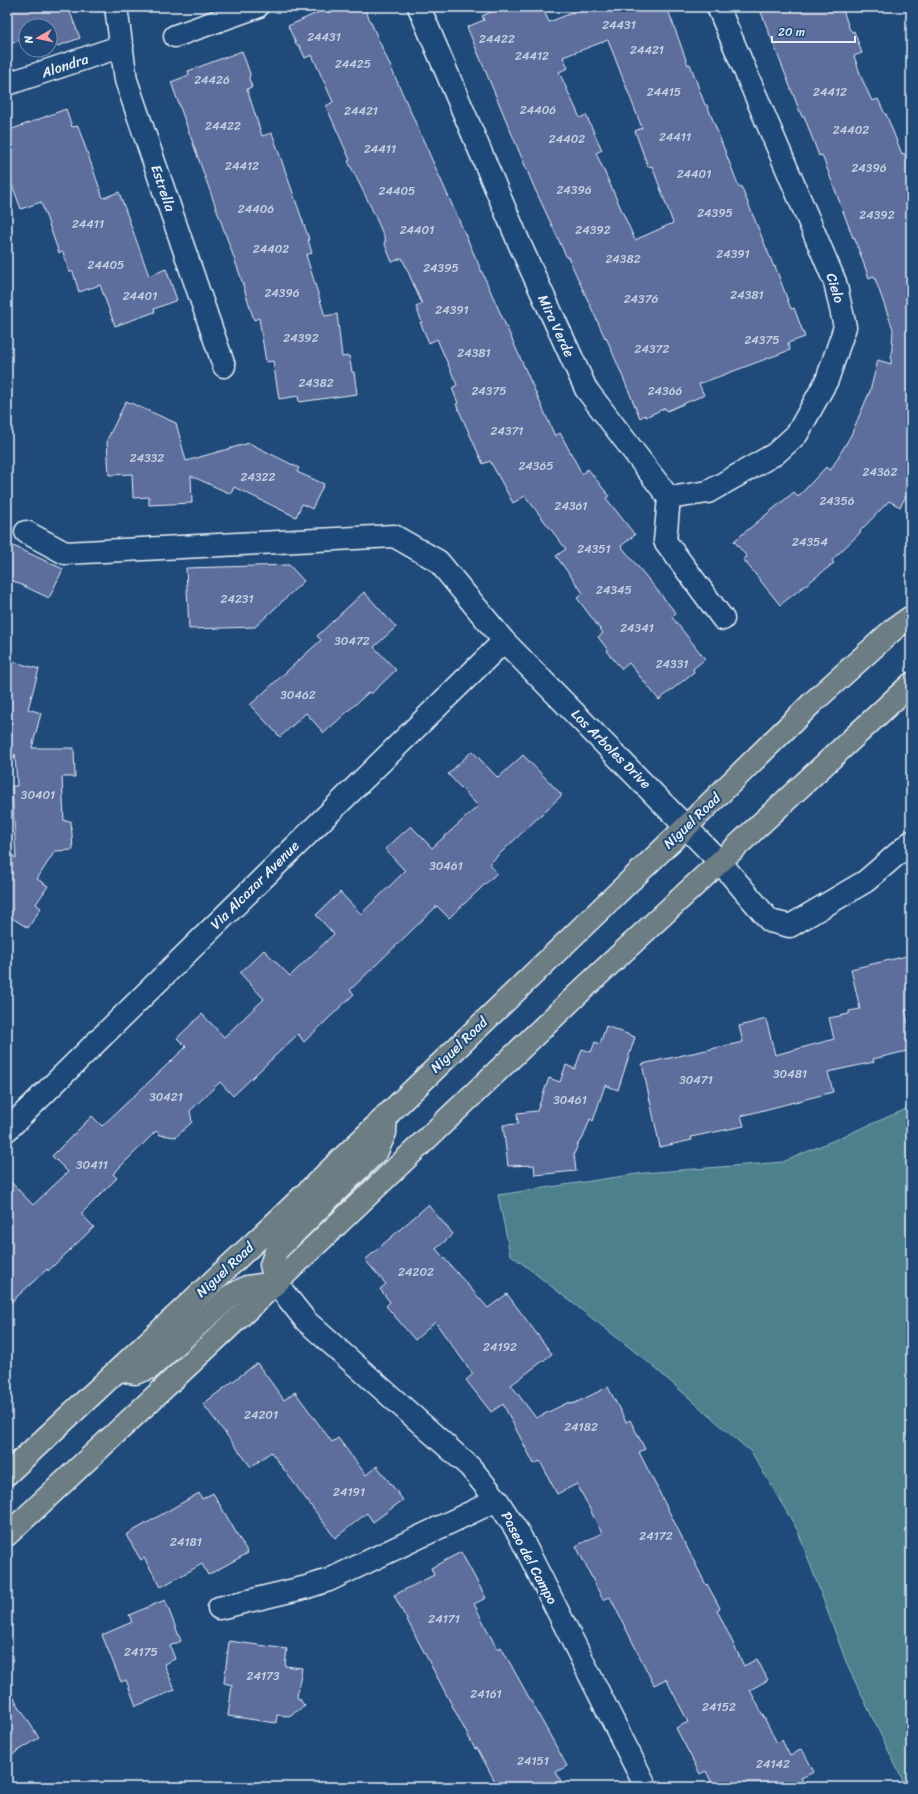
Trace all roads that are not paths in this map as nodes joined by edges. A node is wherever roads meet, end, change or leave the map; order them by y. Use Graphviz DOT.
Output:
graph roads {
  1 [pos="116,7"];
  2 [pos="257,7"];
  3 [pos="419,7"];
  4 [pos="718,7"];
  5 [pos="175,36"];
  6 [pos="122,46"];
  7 [pos="7,84"];
  8 [pos="224,366"];
  9 [pos="669,498"];
  10 [pos="26,532"];
  11 [pos="911,618"];
  12 [pos="723,619"];
  13 [pos="504,641"];
  14 [pos="911,684"];
  15 [pos="686,827"];
  16 [pos="911,842"];
  17 [pos="720,862"];
  18 [pos="386,1115"];
  19 [pos="7,1130"];
  20 [pos="276,1283"];
  21 [pos="119,1370"];
  22 [pos="7,1474"];
  23 [pos="497,1500"];
  24 [pos="7,1535"];
  25 [pos="219,1608"];
  26 [pos="646,1787"];
  1 -- 6 [label="street, Estrella"];
  2 -- 5 [label="street"];
  3 -- 9 [label="street, Mira Verde"];
  4 -- 9 [label="street, Cielo"];
  6 -- 7 [label="street, Alondra"];
  6 -- 8 [label="street, Estrella"];
  9 -- 12 [label="street"];
  10 -- 13 [label="street, Los Arboles Drive"];
  11 -- 15 [label="main road, Niguel Road"];
  13 -- 15 [label="street, Los Arboles Drive"];
  13 -- 19 [label="street, Via Alcazar Avenue"];
  14 -- 17 [label="main road"];
  15 -- 17 [label="street, Los Arboles Drive"];
  15 -- 18 [label="main road, Niguel Road"];
  16 -- 17 [label="street, Los Arboles Drive"];
  17 -- 20 [label="main road"];
  18 -- 20 [label="main road"];
  18 -- 21 [label="main road, Niguel Road"];
  20 -- 21 [label="main road"];
  20 -- 23 [label="street, Paseo del Campo"];
  20 -- 24 [label="main road"];
  21 -- 22 [label="main road, Niguel Road"];
  23 -- 25 [label="street"];
  23 -- 26 [label="street, Paseo del Campo"];
}
